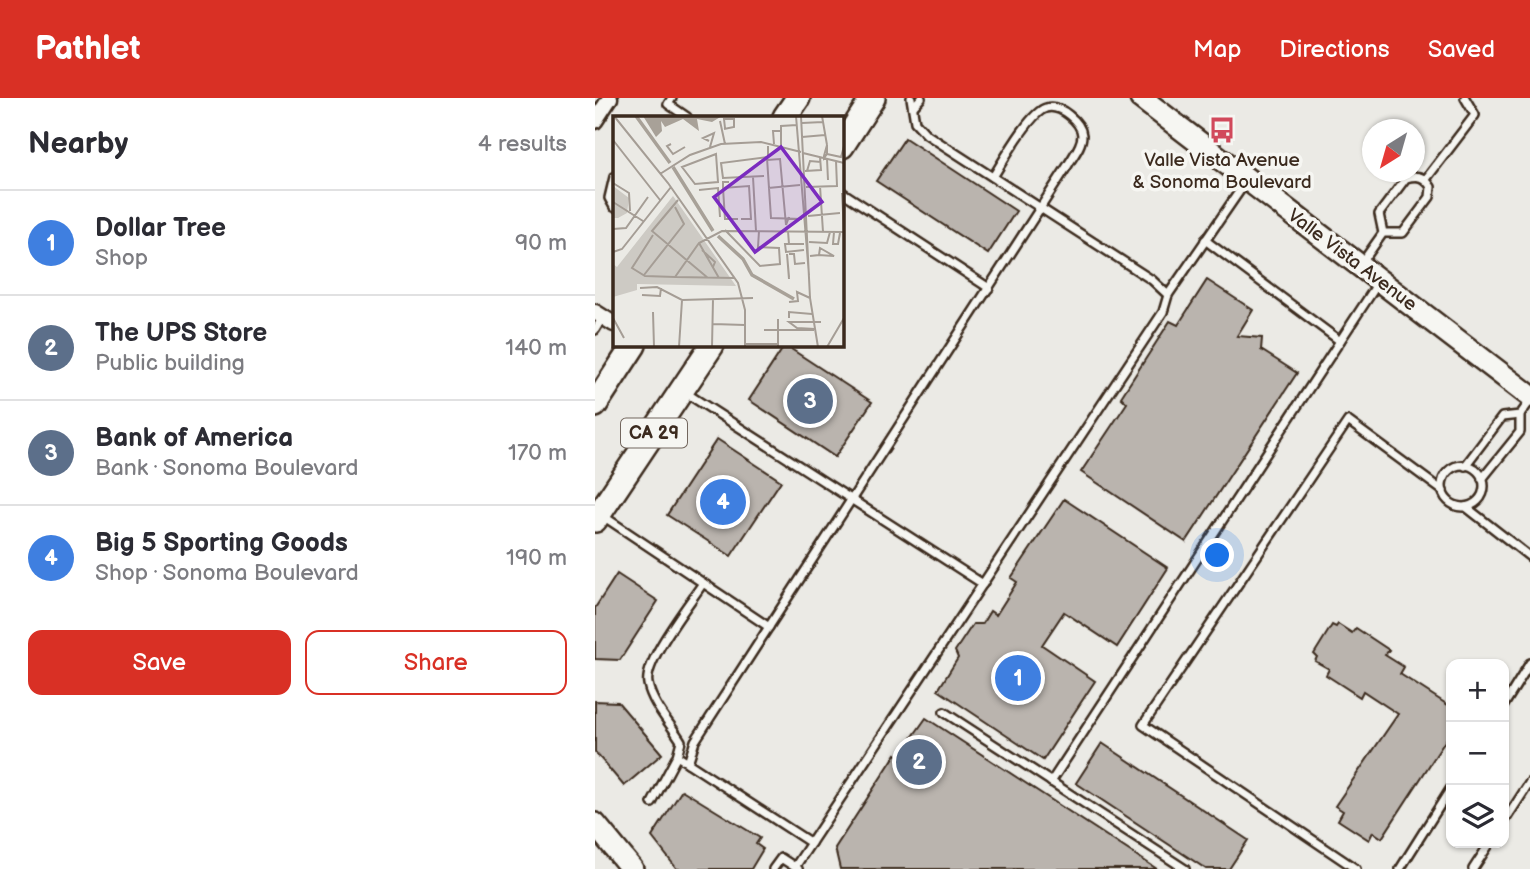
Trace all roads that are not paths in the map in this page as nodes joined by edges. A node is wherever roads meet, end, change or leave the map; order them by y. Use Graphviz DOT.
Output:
graph roads {
  1 [pos="610,98"];
  2 [pos="672,98"];
  3 [pos="798,98"];
  4 [pos="873,98"];
  5 [pos="911,98"];
  6 [pos="921,98"];
  7 [pos="1141,98"];
  8 [pos="1465,98"];
  9 [pos="913,107"];
  10 [pos="686,116"];
  11 [pos="786,116"];
  12 [pos="595,121"];
  13 [pos="843,144"];
  14 [pos="993,177"];
  15 [pos="1247,179"];
  16 [pos="1426,179"];
  17 [pos="613,181"];
  18 [pos="843,193"];
  19 [pos="613,205"];
  20 [pos="1041,208"];
  21 [pos="1383,233"];
  22 [pos="1205,240"];
  23 [pos="1360,264"];
  24 [pos="1380,279"];
  25 [pos="989,288"];
  26 [pos="1168,295"];
  27 [pos="604,318"];
  28 [pos="595,330"];
  29 [pos="1340,341"];
  30 [pos="633,346"];
  31 [pos="711,346"];
  32 [pos="683,390"];
  33 [pos="597,397"];
  34 [pos="1530,398"];
  35 [pos="1520,415"];
  36 [pos="1465,466"];
  37 [pos="1482,479"];
  38 [pos="1443,491"];
  39 [pos="852,497"];
  40 [pos="1466,507"];
  41 [pos="597,517"];
  42 [pos="1530,557"];
  43 [pos="703,583"];
  44 [pos="983,584"];
  45 [pos="769,626"];
  46 [pos="1530,663"];
  47 [pos="1509,697"];
  48 [pos="944,712"];
  49 [pos="677,757"];
  50 [pos="688,763"];
  51 [pos="1051,782"];
  52 [pos="1530,782"];
  53 [pos="1446,796"];
  54 [pos="652,803"];
  55 [pos="1509,814"];
  56 [pos="595,824"];
  57 [pos="811,843"];
  58 [pos="1487,848"];
  59 [pos="796,868"];
  60 [pos="632,869"];
  61 [pos="773,869"];
  62 [pos="1185,869"];
  63 [pos="1356,869"];
  64 [pos="1400,869"];
  65 [pos="1473,869"];
  1 -- 12 [label="street"];
  2 -- 10 [label="lane"];
  3 -- 11 [label="main road"];
  4 -- 13 [label="main road"];
  5 -- 9 [label="lane"];
  6 -- 9 [label="lane"];
  7 -- 15 [label="street, Valle Vista Avenue"];
  8 -- 16 [label="lane"];
  9 -- 14 [label="lane"];
  14 -- 20 [label="lane"];
  14 -- 20 [label="lane"];
  15 -- 22 [label="lane"];
  15 -- 23 [label="street, Valle Vista Avenue"];
  16 -- 21 [label="lane"];
  16 -- 21 [label="lane"];
  17 -- 19 [label="lane"];
  18 -- 25 [label="lane"];
  20 -- 25 [label="lane"];
  20 -- 26 [label="lane"];
  21 -- 23 [label="lane"];
  22 -- 26 [label="lane"];
  22 -- 29 [label="lane"];
  23 -- 24 [label="street, Valle Vista Avenue"];
  24 -- 29 [label="lane"];
  24 -- 34 [label="street, Valle Vista Avenue"];
  25 -- 39 [label="lane"];
  26 -- 44 [label="lane"];
  27 -- 28 [label="lane"];
  29 -- 51 [label="lane"];
  30 -- 33 [label="main road"];
  31 -- 32 [label="main road, CA 29"];
  32 -- 39 [label="lane"];
  32 -- 41 [label="main road, CA 29"];
  34 -- 35 [label="lane"];
  35 -- 36 [label="lane"];
  35 -- 37 [label="lane"];
  36 -- 37 [label="lane"];
  36 -- 38 [label="lane"];
  37 -- 40 [label="lane"];
  38 -- 40 [label="lane"];
  38 -- 63 [label="lane"];
  39 -- 44 [label="lane"];
  39 -- 45 [label="lane"];
  40 -- 42 [label="lane"];
  41 -- 43 [label="lane"];
  43 -- 45 [label="lane"];
  43 -- 49 [label="lane"];
  44 -- 57 [label="lane"];
  45 -- 50 [label="lane"];
  46 -- 47 [label="lane"];
  48 -- 51 [label="lane"];
  49 -- 50 [label="lane"];
  49 -- 54 [label="lane"];
  50 -- 57 [label="lane"];
  51 -- 62 [label="lane"];
  52 -- 55 [label="lane"];
  53 -- 64 [label="lane"];
  56 -- 60 [label="street"];
  57 -- 59 [label="lane"];
  58 -- 65 [label="lane"];
  59 -- 61 [label="lane"];
}
